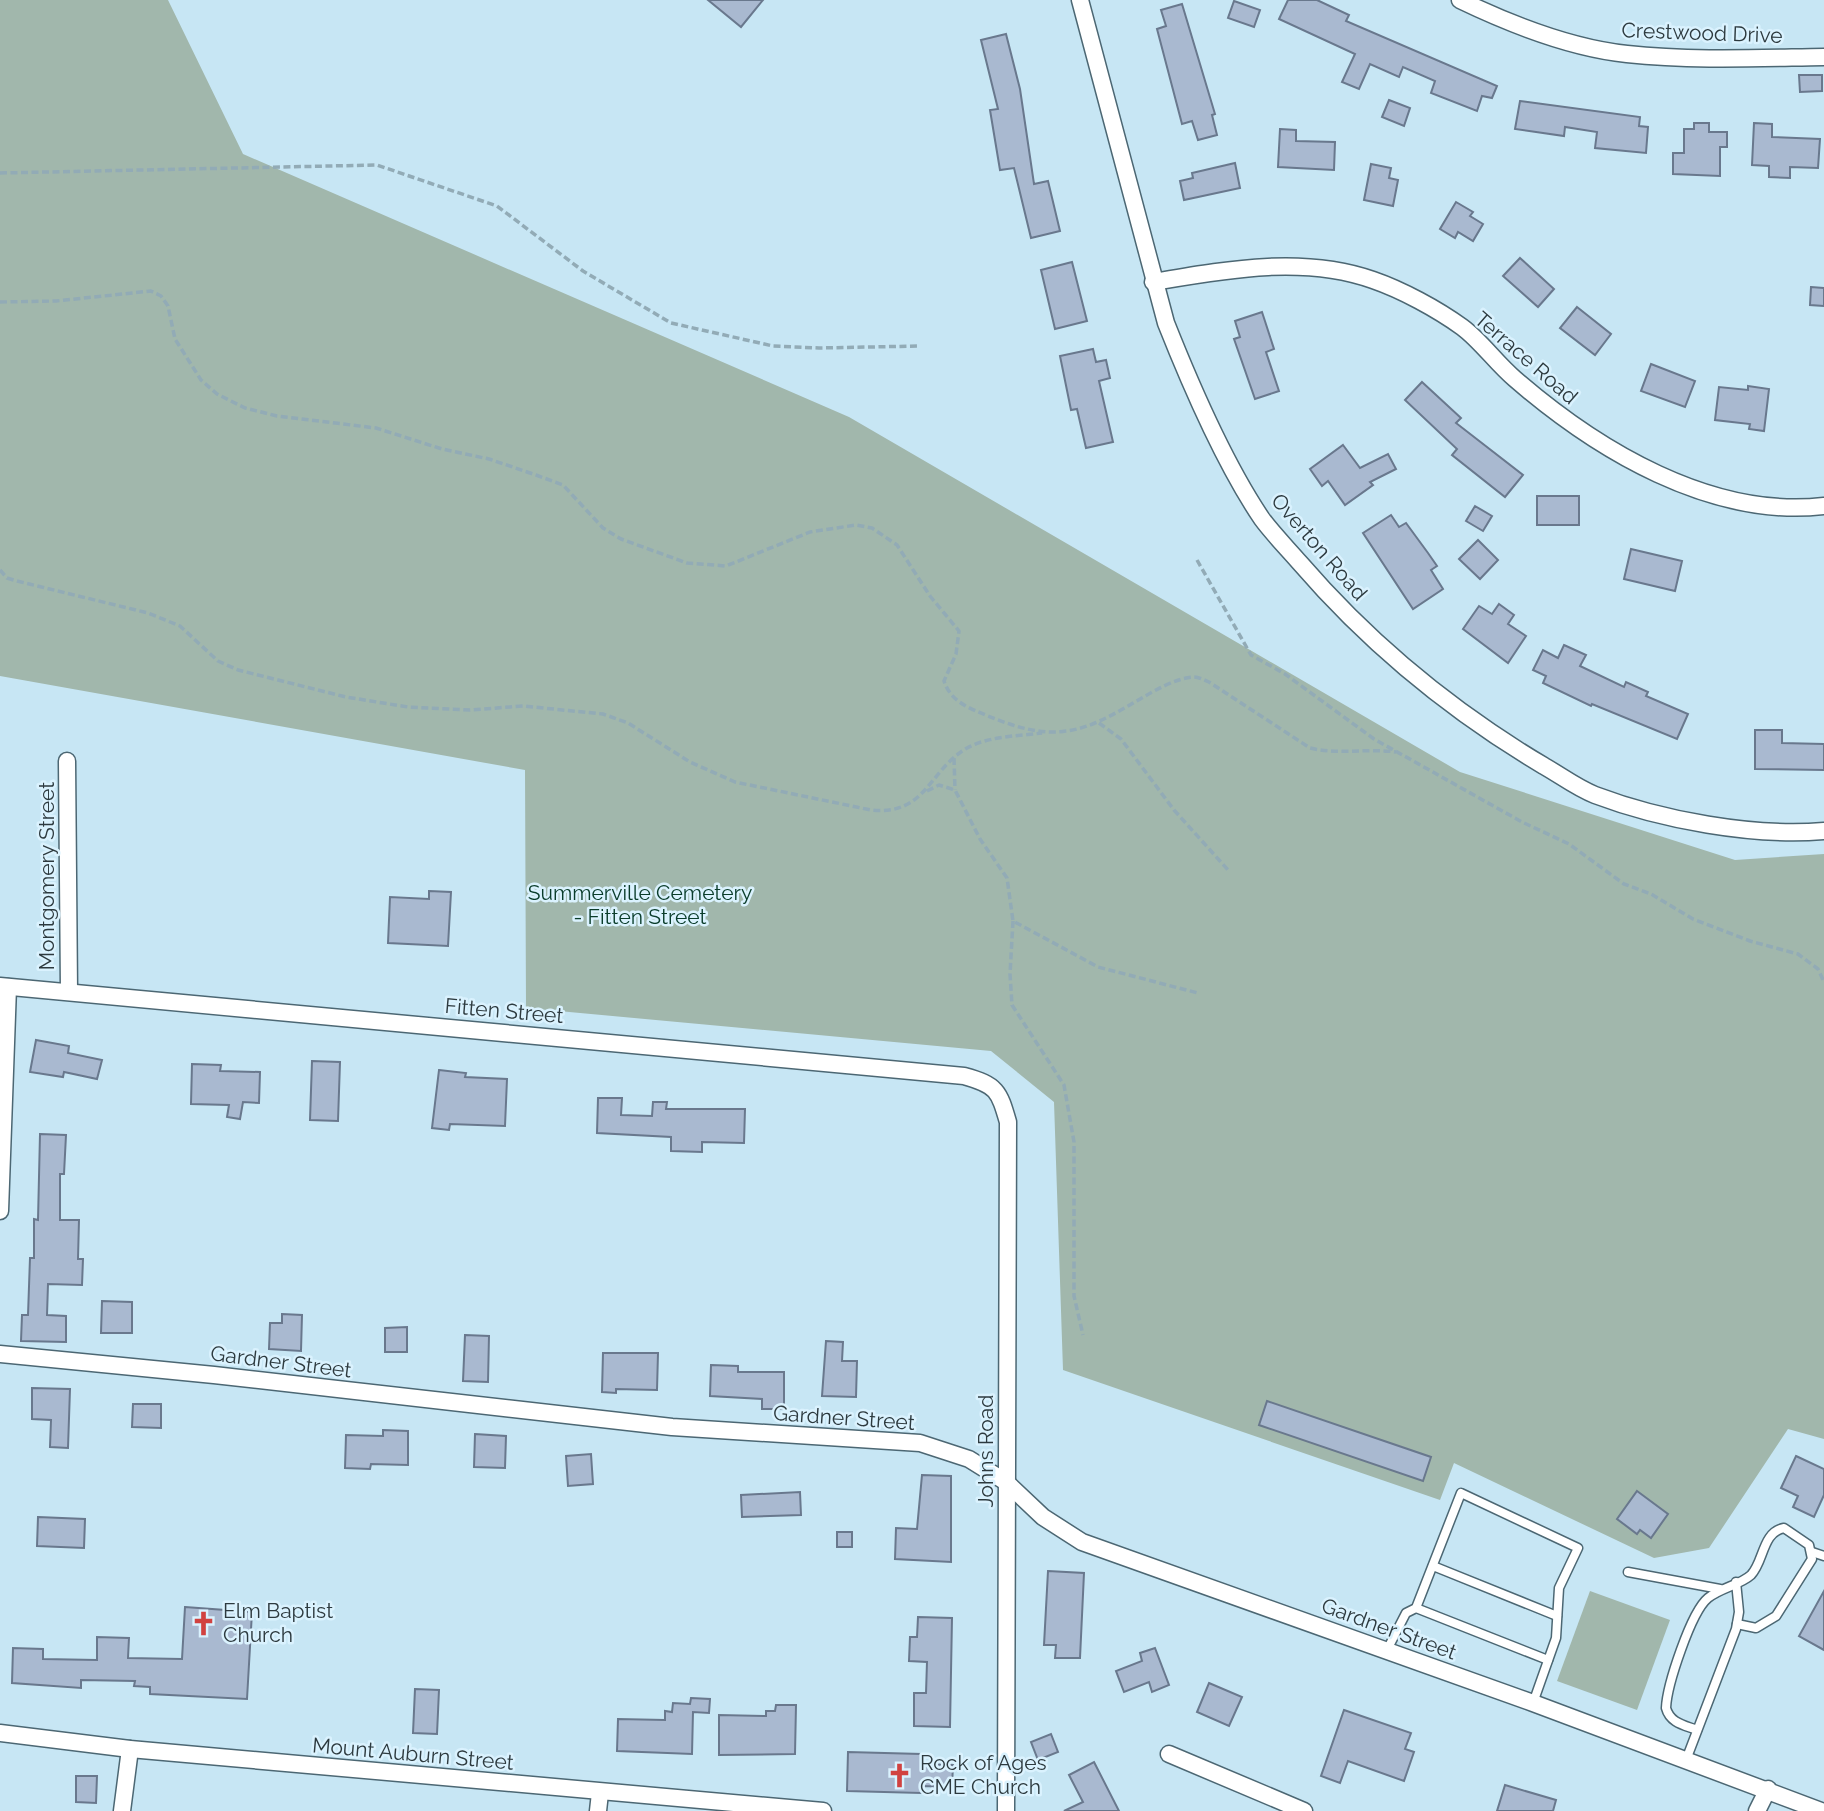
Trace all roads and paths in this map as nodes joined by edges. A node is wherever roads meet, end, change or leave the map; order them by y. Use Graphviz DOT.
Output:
graph roads {
  1 [pos="1080,0"];
  2 [pos="1460,0"];
  3 [pos="1824,57"];
  4 [pos="0,173"];
  5 [pos="1153,282"];
  6 [pos="0,302"];
  7 [pos="919,345"];
  8 [pos="1824,506"];
  9 [pos="1197,560"];
  10 [pos="0,570"];
  11 [pos="1099,723"];
  12 [pos="1047,732"];
  13 [pos="1396,752"];
  14 [pos="954,757"];
  15 [pos="67,761"];
  16 [pos="956,790"];
  17 [pos="925,792"];
  18 [pos="1824,831"];
  19 [pos="1229,872"];
  20 [pos="1013,921"];
  21 [pos="1824,982"];
  22 [pos="4,986"];
  23 [pos="69,991"];
  24 [pos="1199,993"];
  25 [pos="1000,1093"];
  26 [pos="0,1211"];
  27 [pos="1083,1335"];
  28 [pos="0,1354"];
  29 [pos="1006,1482"];
  30 [pos="1812,1552"];
  31 [pos="1824,1556"];
  32 [pos="1433,1566"];
  33 [pos="1628,1572"];
  34 [pos="1735,1583"];
  35 [pos="1720,1589"];
  36 [pos="1416,1608"];
  37 [pos="1557,1616"];
  38 [pos="1737,1624"];
  39 [pos="1387,1650"];
  40 [pos="1548,1660"];
  41 [pos="1533,1703"];
  42 [pos="1697,1730"];
  43 [pos="0,1733"];
  44 [pos="130,1749"];
  45 [pos="1168,1754"];
  46 [pos="1686,1760"];
  47 [pos="1768,1789"];
  48 [pos="600,1793"];
  49 [pos="122,1811"];
  50 [pos="598,1811"];
  51 [pos="823,1811"];
  52 [pos="1006,1811"];
  53 [pos="1304,1811"];
  54 [pos="1757,1811"];
  55 [pos="1822,1811"];
  1 -- 5 [label="street, Overton Road"];
  2 -- 3 [label="street, Crestwood Drive"];
  4 -- 7 [label="path"];
  5 -- 8 [label="street, Terrace Road"];
  5 -- 18 [label="street, Overton Road"];
  6 -- 12 [label="path"];
  9 -- 13 [label="path"];
  10 -- 17 [label="path"];
  11 -- 12 [label="path"];
  11 -- 13 [label="path"];
  11 -- 19 [label="path"];
  12 -- 14 [label="path"];
  13 -- 21 [label="path"];
  14 -- 16 [label="path"];
  14 -- 17 [label="path"];
  15 -- 23 [label="street, Montgomery Street"];
  16 -- 17 [label="path"];
  16 -- 20 [label="path"];
  20 -- 24 [label="path"];
  20 -- 27 [label="path"];
  22 -- 23 [label="street, Fitten Street"];
  22 -- 26 [label="street, Montgomery Street"];
  23 -- 25 [label="street, Fitten Street"];
  25 -- 29 [label="street, Johns Road"];
  28 -- 29 [label="street, Gardner Street"];
  29 -- 39 [label="street, Gardner Street"];
  29 -- 52 [label="street, Johns Road"];
  30 -- 31 [label="lane"];
  30 -- 34 [label="lane"];
  30 -- 38 [label="lane"];
  32 -- 36 [label="lane"];
  32 -- 37 [label="lane"];
  32 -- 37 [label="lane"];
  33 -- 35 [label="lane"];
  34 -- 35 [label="lane"];
  34 -- 38 [label="lane"];
  35 -- 42 [label="lane"];
  36 -- 39 [label="lane"];
  36 -- 40 [label="lane"];
  37 -- 40 [label="lane"];
  38 -- 42 [label="lane"];
  39 -- 41 [label="street, Gardner Street"];
  40 -- 41 [label="lane"];
  41 -- 46 [label="street, Gardner Street"];
  42 -- 46 [label="lane"];
  43 -- 44 [label="street, Mount Auburn Street"];
  44 -- 48 [label="street, Mount Auburn Street"];
  44 -- 49 [label="street"];
  45 -- 53 [label="street"];
  46 -- 47 [label="street, Gardner Street"];
  47 -- 54 [label="street"];
  47 -- 55 [label="street, Gardner Street"];
  48 -- 50 [label="street"];
  48 -- 51 [label="street, Mount Auburn Street"];
}
